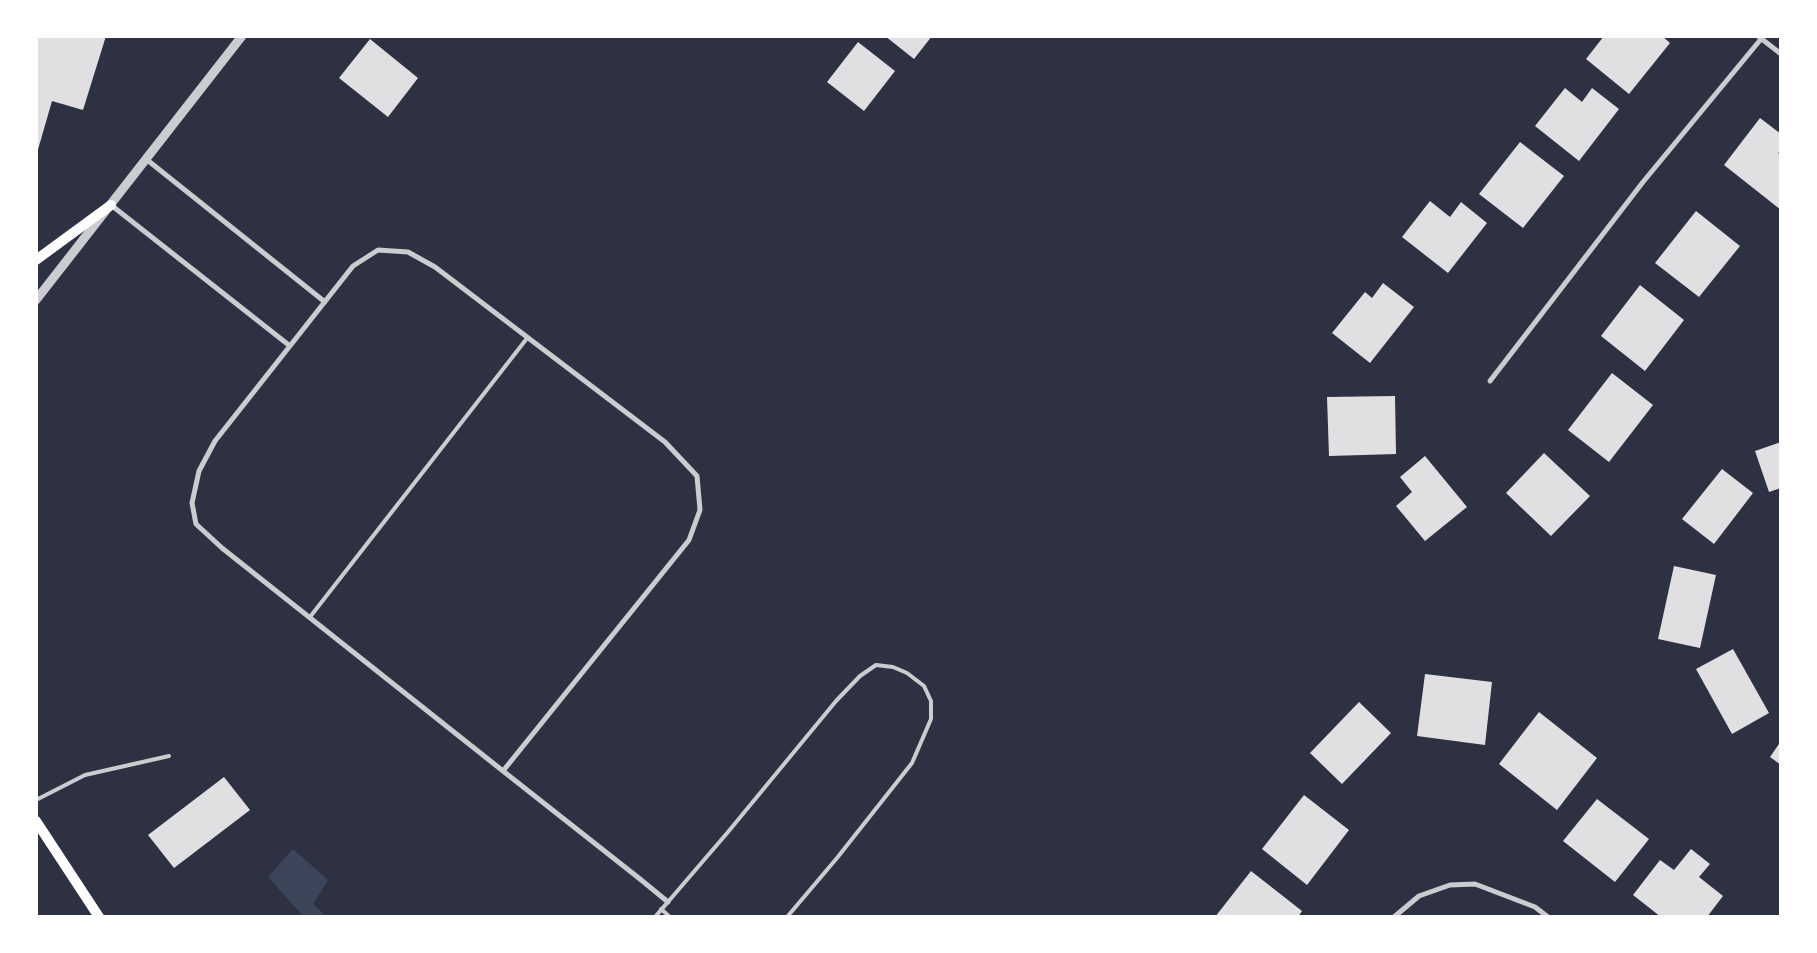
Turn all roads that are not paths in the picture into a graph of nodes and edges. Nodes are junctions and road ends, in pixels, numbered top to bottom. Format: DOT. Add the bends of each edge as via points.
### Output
graph roads {
  1 [pos="242,36"];
  2 [pos="1760,37"];
  3 [pos="1781,54"];
  4 [pos="146,159"];
  5 [pos="111,205"];
  6 [pos="36,260"];
  7 [pos="36,300"];
  8 [pos="325,302"];
  9 [pos="528,337"];
  10 [pos="290,346"];
  11 [pos="1490,382"];
  12 [pos="310,618"];
  13 [pos="168,756"];
  14 [pos="503,771"];
  15 [pos="36,800"];
  16 [pos="36,821"];
  17 [pos="668,902"];
  18 [pos="661,909"];
  19 [pos="99,917"];
  20 [pos="654,917"];
  21 [pos="670,917"];
  22 [pos="787,917"];
  23 [pos="1394,917"];
  24 [pos="1548,917"];
  1 -- 4 [label="street"];
  2 -- 3 [label="street"];
  2 -- 11 [label="street"];
  4 -- 5 [label="street"];
  4 -- 8 [label="street"];
  5 -- 6 [label="main road"];
  5 -- 7 [label="street"];
  5 -- 10 [label="street"];
  8 -- 9 [label="street" via="353,266 378,250 408,252 436,267"];
  8 -- 10 [label="street"];
  9 -- 12 [label="lane"];
  9 -- 14 [label="street" via="665,442 697,476 700,510 689,540"];
  10 -- 12 [label="street" via="215,441 198,471 192,503 196,524"];
  12 -- 14 [label="street"];
  13 -- 15 [label="lane" via="84,775"];
  14 -- 17 [label="street"];
  16 -- 19 [label="main road"];
  17 -- 18 [label="lane"];
  17 -- 22 [label="lane" via="860,676 876,665 907,673 924,686 931,701 931,718 912,763"];
  18 -- 20 [label="lane"];
  18 -- 21 [label="lane"];
  23 -- 24 [label="street" via="1419,896 1450,885 1474,884 1535,908"];
}
